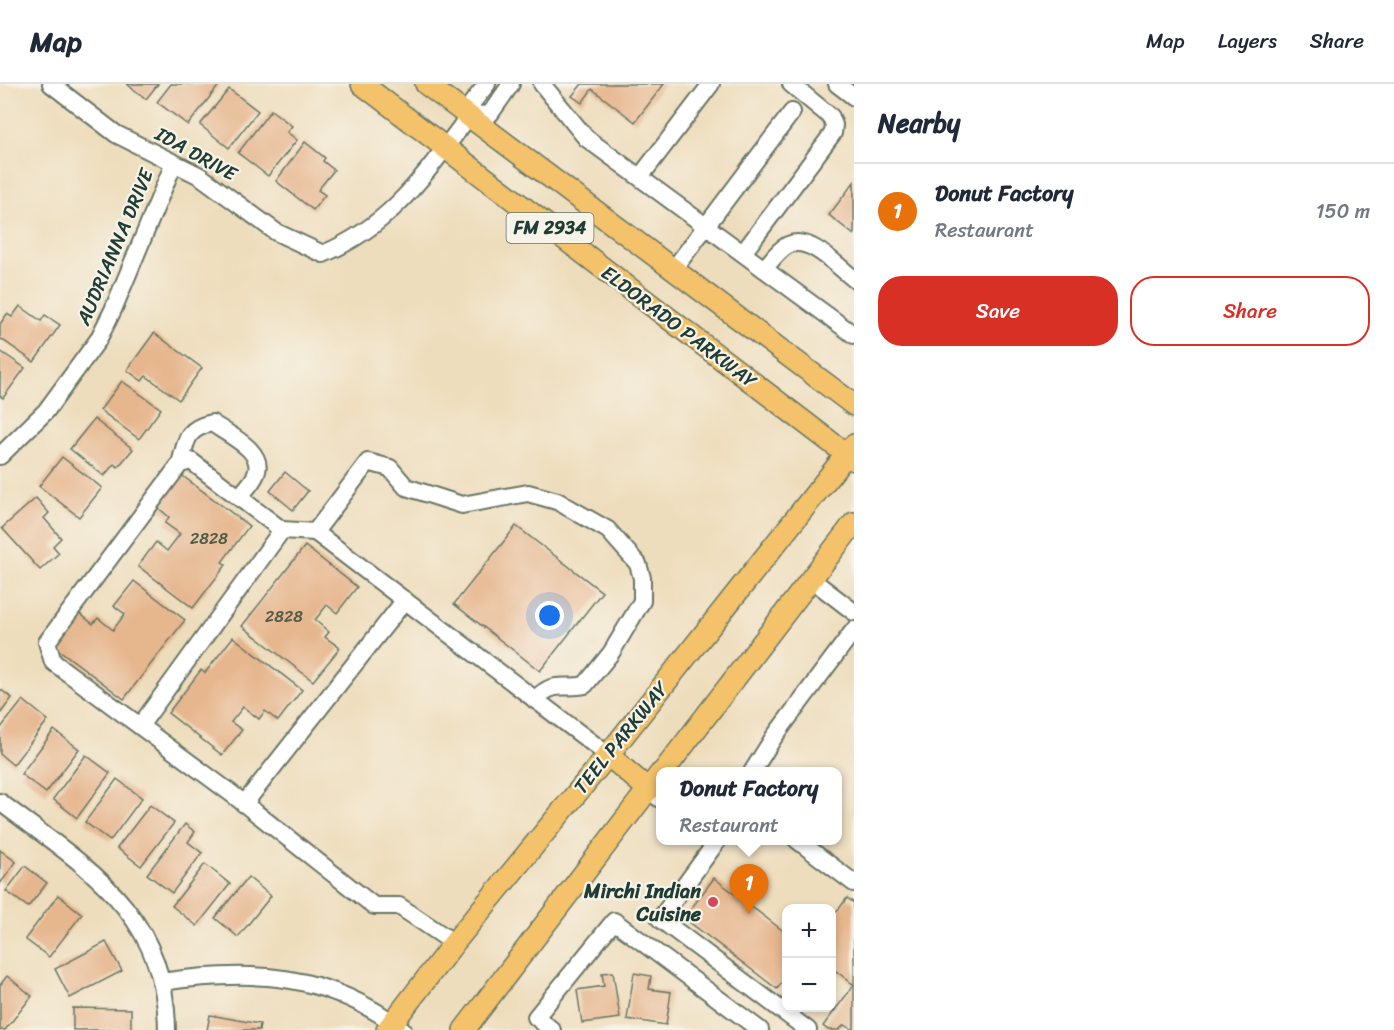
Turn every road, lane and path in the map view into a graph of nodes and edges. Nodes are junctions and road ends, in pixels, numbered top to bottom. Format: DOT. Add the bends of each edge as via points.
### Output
graph roads {
  1 [pos="51,84"];
  2 [pos="362,84"];
  3 [pos="426,84"];
  4 [pos="487,84"];
  5 [pos="511,84"];
  6 [pos="542,84"];
  7 [pos="711,84"];
  8 [pos="791,84"];
  9 [pos="837,84"];
  10 [pos="854,97"];
  11 [pos="792,112"];
  12 [pos="469,116"];
  13 [pos="445,147"];
  14 [pos="174,163"];
  15 [pos="640,177"];
  16 [pos="706,226"];
  17 [pos="743,253"];
  18 [pos="764,269"];
  19 [pos="673,270"];
  20 [pos="854,279"];
  21 [pos="854,335"];
  22 [pos="854,405"];
  23 [pos="851,453"];
  24 [pos="0,456"];
  25 [pos="180,464"];
  26 [pos="239,497"];
  27 [pos="854,523"];
  28 [pos="282,530"];
  29 [pos="315,532"];
  30 [pos="811,579"];
  31 [pos="405,600"];
  32 [pos="854,612"];
  33 [pos="854,630"];
  34 [pos="535,700"];
  35 [pos="140,726"];
  36 [pos="608,755"];
  37 [pos="671,767"];
  38 [pos="755,767"];
  39 [pos="656,783"];
  40 [pos="656,787"];
  41 [pos="0,802"];
  42 [pos="244,804"];
  43 [pos="713,845"];
  44 [pos="803,845"];
  45 [pos="854,884"];
  46 [pos="454,943"];
  47 [pos="161,982"];
  48 [pos="394,1028"];
  49 [pos="166,1030"];
  50 [pos="464,1030"];
  51 [pos="552,1030"];
  52 [pos="760,1030"];
  53 [pos="808,1030"];
  1 -- 14 [label="street, IDA DRIVE" via="116,134"];
  2 -- 13 [label="main road, ELDORADO PARKWAY / FM 2934"];
  3 -- 12 [label="main road, FM 2934"];
  4 -- 12 [label="street" via="471,103"];
  5 -- 12 [label="street" via="490,114"];
  6 -- 15 [label="street" via="586,138"];
  7 -- 15 [label="street"];
  8 -- 17 [label="street" via="831,117 832,133"];
  9 -- 10 [label="street"];
  11 -- 16 [label="street"];
  12 -- 13 [label="street"];
  12 -- 19 [label="main road, FM 2934"];
  13 -- 14 [label="street, IDA DRIVE" via="387,216 357,238 323,255 276,232 213,184"];
  13 -- 23 [label="main road, ELDORADO PARKWAY / FM 2934"];
  14 -- 24 [label="street, AUDRIANNA DRIVE" via="98,340 46,411"];
  15 -- 16 [label="street"];
  16 -- 17 [label="street"];
  16 -- 19 [label="street"];
  17 -- 18 [label="street"];
  18 -- 20 [label="street" via="788,245 799,242 809,245"];
  18 -- 21 [label="street"];
  19 -- 22 [label="main road, FM 2934"];
  23 -- 36 [label="main road, TEEL PARKWAY"];
  25 -- 26 [label="street" via="191,461"];
  25 -- 26 [label="street" via="189,433 212,423 254,452 256,475"];
  25 -- 35 [label="street" via="47,642 53,662"];
  26 -- 28 [label="street"];
  27 -- 30 [label="main road"];
  28 -- 29 [label="street"];
  28 -- 35 [label="street"];
  29 -- 31 [label="street"];
  29 -- 34 [label="street" via="368,462 390,468 406,487 462,506 528,493 557,501 608,530 638,564 642,601 585,686 555,686 544,690"];
  30 -- 32 [label="street"];
  30 -- 37 [label="main road"];
  31 -- 34 [label="street"];
  31 -- 42 [label="street"];
  33 -- 38 [label="street"];
  34 -- 36 [label="street"];
  35 -- 42 [label="street"];
  36 -- 39 [label="main road"];
  36 -- 46 [label="main road, TEEL PARKWAY"];
  40 -- 50 [label="main road"];
  41 -- 47 [label="street" via="114,892 140,925"];
  42 -- 46 [label="street" via="374,906 399,906"];
  43 -- 53 [label="street" via="660,919"];
  44 -- 45 [label="street"];
  46 -- 48 [label="main road, TEEL PARKWAY"];
  47 -- 48 [label="street" via="209,975 291,978 346,996"];
  47 -- 49 [label="street"];
  51 -- 52 [label="street" via="536,1017 614,921"];
}
